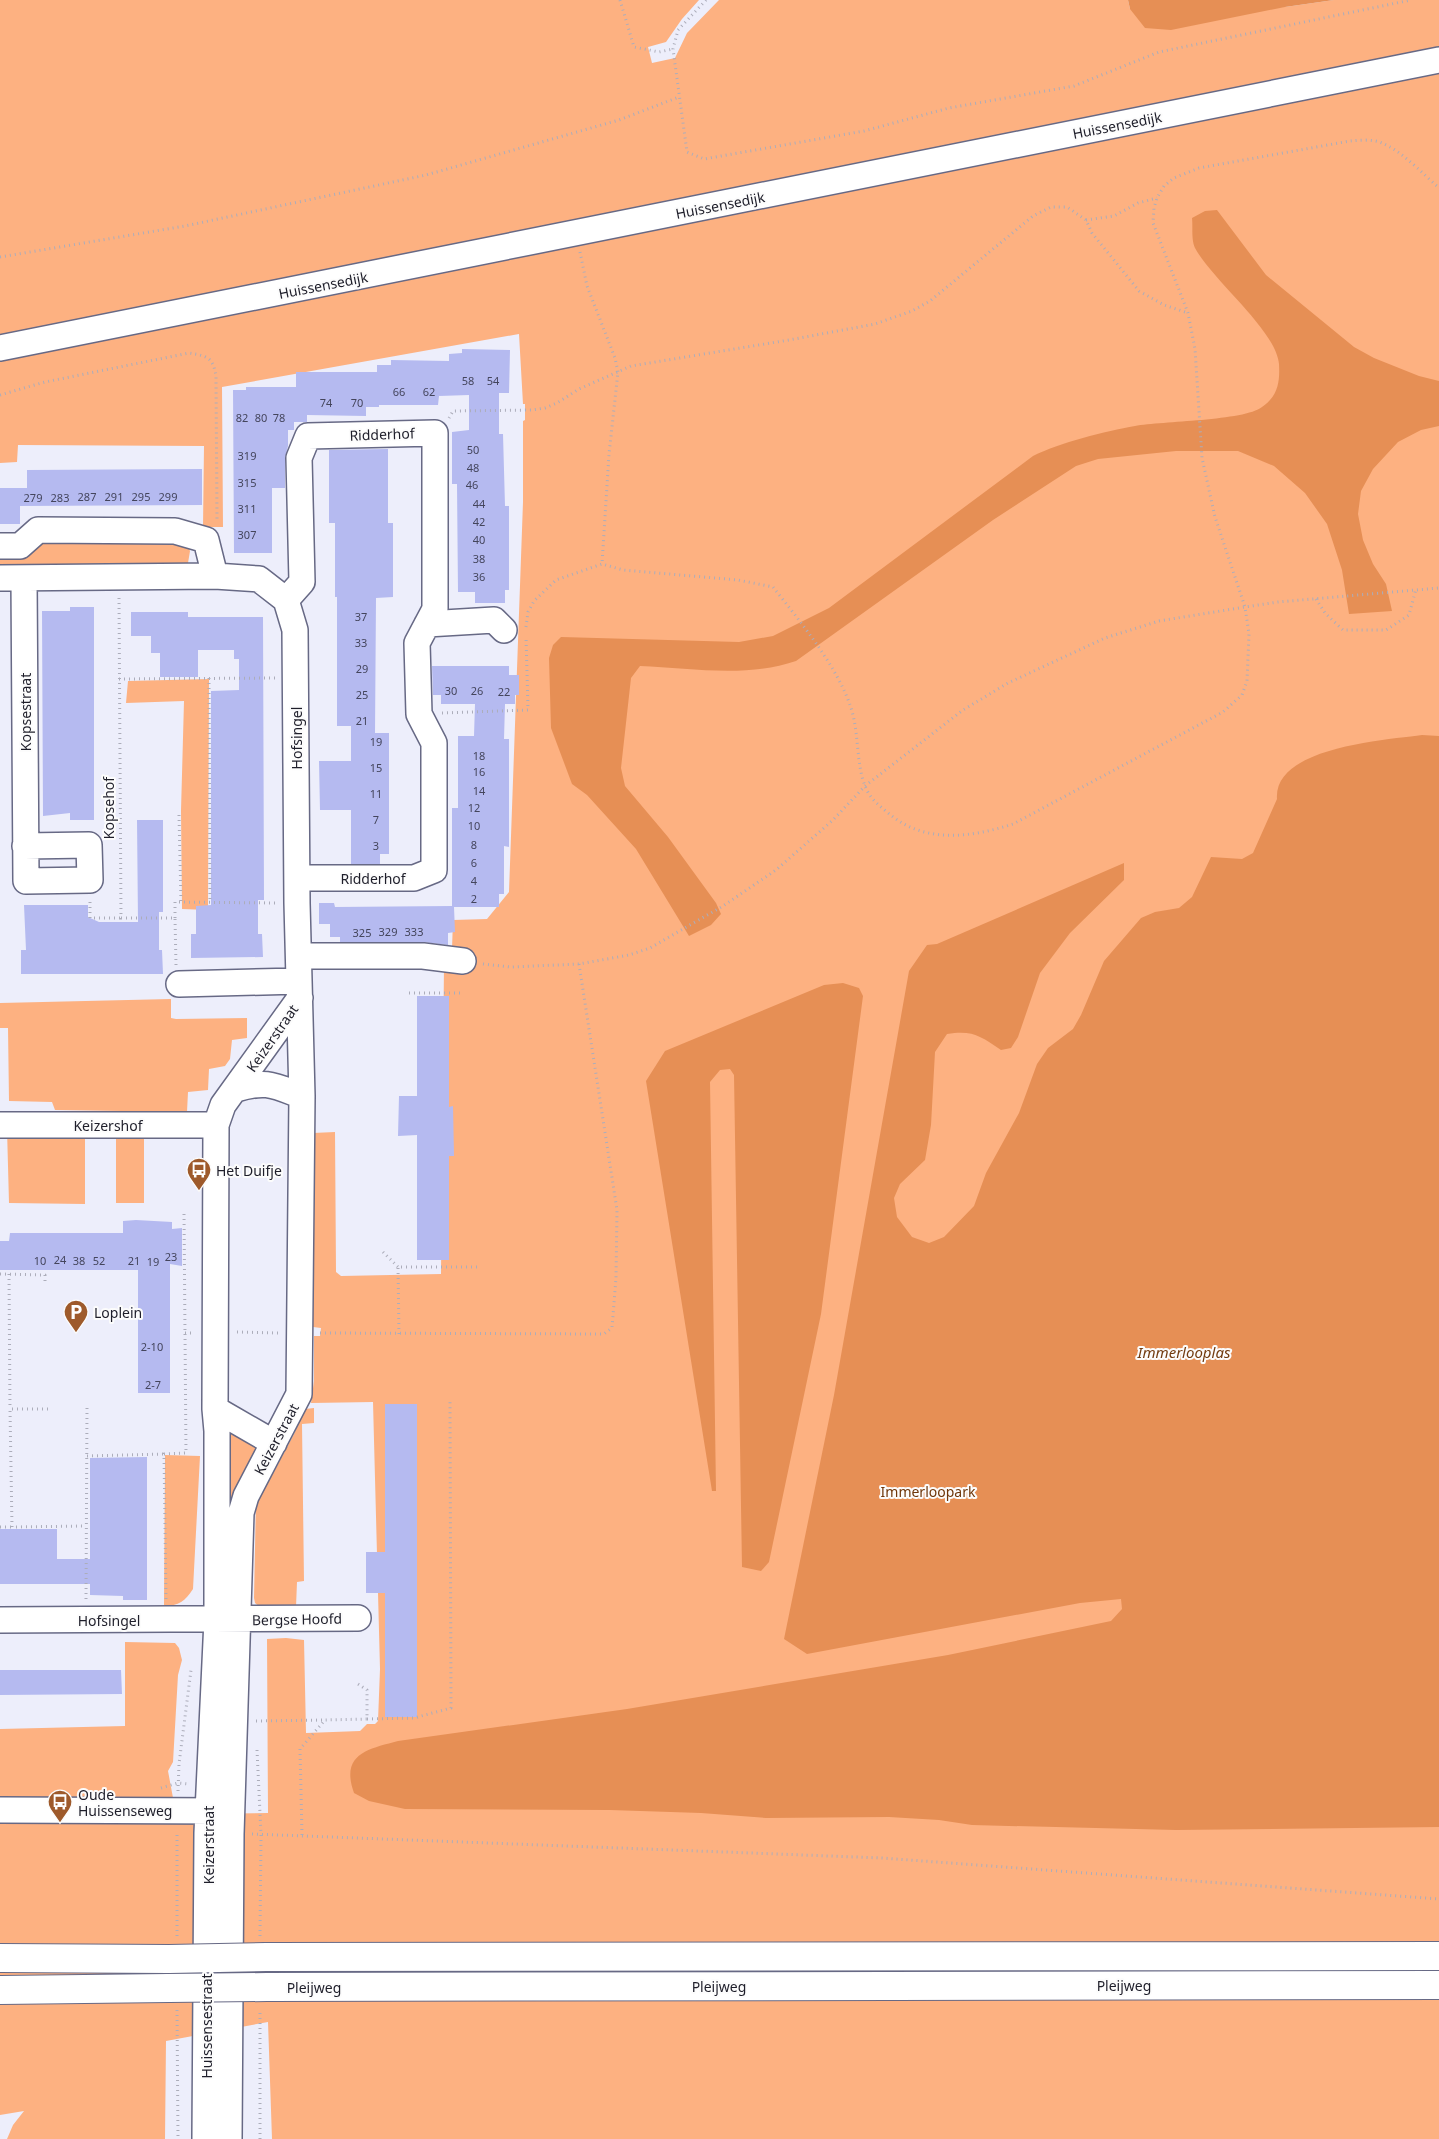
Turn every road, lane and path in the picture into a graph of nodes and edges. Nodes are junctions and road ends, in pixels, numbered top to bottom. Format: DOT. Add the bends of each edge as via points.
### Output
graph roads {
  1 [pos="620,0"];
  2 [pos="706,0"];
  3 [pos="1411,0"];
  4 [pos="673,49"];
  5 [pos="1439,60"];
  6 [pos="679,97"];
  7 [pos="1439,188"];
  8 [pos="1157,198"];
  9 [pos="1086,220"];
  10 [pos="579,247"];
  11 [pos="0,257"];
  12 [pos="1188,312"];
  13 [pos="0,348"];
  14 [pos="618,372"];
  15 [pos="0,395"];
  16 [pos="434,433"];
  17 [pos="206,540"];
  18 [pos="0,546"];
  19 [pos="602,564"];
  20 [pos="215,576"];
  21 [pos="119,577"];
  22 [pos="12,578"];
  23 [pos="1439,588"];
  24 [pos="1416,589"];
  25 [pos="1316,599"];
  26 [pos="286,600"];
  27 [pos="1245,607"];
  28 [pos="427,624"];
  29 [pos="504,630"];
  30 [pos="209,678"];
  31 [pos="296,678"];
  32 [pos="119,679"];
  33 [pos="419,714"];
  34 [pos="865,786"];
  35 [pos="179,815"];
  36 [pos="26,846"];
  37 [pos="297,878"];
  38 [pos="90,880"];
  39 [pos="181,902"];
  40 [pos="210,902"];
  41 [pos="297,903"];
  42 [pos="121,918"];
  43 [pos="175,918"];
  44 [pos="299,956"];
  45 [pos="463,961"];
  46 [pos="580,964"];
  47 [pos="178,979"];
  48 [pos="300,989"];
  49 [pos="410,993"];
  50 [pos="463,993"];
  51 [pos="236,1089"];
  52 [pos="302,1096"];
  53 [pos="0,1125"];
  54 [pos="216,1125"];
  55 [pos="184,1213"];
  56 [pos="383,1252"];
  57 [pos="398,1267"];
  58 [pos="480,1267"];
  59 [pos="0,1274"];
  60 [pos="9,1274"];
  61 [pos="45,1284"];
  62 [pos="185,1333"];
  63 [pos="215,1333"];
  64 [pos="299,1333"];
  65 [pos="400,1334"];
  66 [pos="450,1401"];
  67 [pos="87,1408"];
  68 [pos="10,1409"];
  69 [pos="48,1409"];
  70 [pos="215,1409"];
  71 [pos="274,1443"];
  72 [pos="164,1454"];
  73 [pos="87,1456"];
  74 [pos="86,1526"];
  75 [pos="0,1527"];
  76 [pos="12,1527"];
  77 [pos="358,1618"];
  78 [pos="0,1620"];
  79 [pos="86,1620"];
  80 [pos="166,1620"];
  81 [pos="227,1620"];
  82 [pos="191,1669"];
  83 [pos="358,1684"];
  84 [pos="367,1719"];
  85 [pos="325,1720"];
  86 [pos="255,1721"];
  87 [pos="260,1785"];
  88 [pos="0,1810"];
  89 [pos="178,1810"];
  90 [pos="219,1811"];
  91 [pos="302,1835"];
  92 [pos="1439,1899"];
  93 [pos="219,1916"];
  94 [pos="1439,1956"];
  95 [pos="0,1958"];
  96 [pos="1439,1985"];
  97 [pos="0,1990"];
  98 [pos="205,2139"];
  99 [pos="229,2139"];
  1 -- 4 [label="path" via="634,47 659,52"];
  2 -- 4 [label="path" via="678,30"];
  3 -- 6 [label="path" via="1159,52 1074,86 949,108 864,130 704,159 687,152"];
  4 -- 6 [label="path"];
  5 -- 13 [label="street, Huissensedijk"];
  6 -- 11 [label="path" via="619,120 426,175 185,226"];
  7 -- 8 [label="path" via="1382,142 1366,140 1199,168 1174,178"];
  8 -- 9 [label="path" via="1138,203 1114,216"];
  8 -- 12 [label="path" via="1153,223"];
  9 -- 12 [label="path" via="1092,233 1139,291 1164,305"];
  9 -- 14 [label="path" via="1067,207 1051,207 1033,216 930,301 892,319 631,366"];
  10 -- 14 [label="path" via="587,286"];
  12 -- 27 [label="path" via="1195,348 1202,458 1215,517"];
  14 -- 16 [label="path" via="545,408 452,411"];
  14 -- 19 [label="path"];
  15 -- 17 [label="path" via="45,382 189,353 206,356 215,365 216,376 217,522"];
  16 -- 26 [label="street, Ridderhof" via="308,436 299,458 302,582"];
  16 -- 28 [label="street, Ridderhof" via="435,609"];
  17 -- 18 [label="street" via="175,531 38,530 20,546"];
  17 -- 20 [label="street"];
  19 -- 33 [label="path" via="556,580 534,600 528,612 526,629 528,710"];
  19 -- 34 [label="path" via="623,570 738,580 773,587 825,659 851,708"];
  20 -- 21 [label="street"];
  20 -- 26 [label="street" via="259,579"];
  21 -- 22 [label="street"];
  21 -- 32 [label="path, Kopsehof"];
  22 -- 36 [label="street, Kopsestraat"];
  23 -- 24 [label="path"];
  24 -- 25 [label="path"];
  24 -- 25 [label="path" via="1409,615 1386,630 1343,630"];
  25 -- 27 [label="path"];
  26 -- 31 [label="street, Hofsingel" via="295,630"];
  27 -- 34 [label="path" via="1160,621 1105,638 1055,660 963,710"];
  27 -- 34 [label="path" via="1248,681 1242,694 1223,712 1013,824 967,835 920,832 900,824 874,801"];
  28 -- 29 [label="street" via="494,620"];
  28 -- 33 [label="street, Ridderhof" via="417,643"];
  30 -- 31 [label="path"];
  30 -- 32 [label="path"];
  30 -- 40 [label="path"];
  31 -- 37 [label="street, Hofsingel"];
  32 -- 42 [label="path, Kopsehof"];
  33 -- 37 [label="street, Ridderhof" via="434,742 434,870 414,878"];
  34 -- 46 [label="path" via="800,851 723,906 650,948"];
  35 -- 39 [label="path"];
  36 -- 38 [label="street, Kopsestraat" via="26,881"];
  36 -- 38 [label="street" via="90,845"];
  37 -- 41 [label="street, Hofsingel"];
  38 -- 42 [label="path" via="90,918"];
  39 -- 40 [label="path"];
  39 -- 43 [label="path" via="175,902"];
  40 -- 41 [label="path"];
  41 -- 44 [label="street, Hofsingel"];
  42 -- 43 [label="path"];
  43 -- 47 [label="path"];
  44 -- 45 [label="street" via="423,956"];
  44 -- 48 [label="street, Hofsingel"];
  45 -- 46 [label="path" via="511,967"];
  46 -- 65 [label="path" via="617,1210 612,1328 604,1334"];
  47 -- 48 [label="street"];
  48 -- 51 [label="street, Keizerstraat"];
  48 -- 52 [label="street, Keizerstraat"];
  49 -- 50 [label="path"];
  51 -- 52 [label="street" via="271,1084"];
  51 -- 54 [label="street, Keizerstraat" via="223,1105"];
  52 -- 64 [label="street, Keizerstraat"];
  53 -- 54 [label="street, Keizershof"];
  54 -- 63 [label="street, Keizerstraat"];
  55 -- 62 [label="path"];
  56 -- 57 [label="path"];
  57 -- 58 [label="path"];
  57 -- 65 [label="path"];
  59 -- 60 [label="path"];
  60 -- 61 [label="path" via="44,1275"];
  60 -- 68 [label="path"];
  62 -- 63 [label="path"];
  62 -- 72 [label="path" via="186,1453"];
  63 -- 64 [label="path"];
  63 -- 70 [label="street, Keizerstraat"];
  64 -- 65 [label="path"];
  64 -- 71 [label="street, Keizerstraat" via="299,1394"];
  66 -- 84 [label="path" via="451,1708 414,1718"];
  67 -- 73 [label="path"];
  68 -- 69 [label="path"];
  68 -- 76 [label="path"];
  70 -- 71 [label="street"];
  70 -- 81 [label="street, Keizerstraat"];
  71 -- 81 [label="street, Keizerstraat" via="246,1496 241,1513"];
  72 -- 73 [label="path"];
  72 -- 80 [label="path"];
  73 -- 74 [label="path"];
  74 -- 76 [label="path"];
  74 -- 79 [label="path"];
  75 -- 76 [label="path"];
  77 -- 81 [label="street, Bergse Hoofd"];
  78 -- 79 [label="street, Hofsingel"];
  79 -- 80 [label="street, Hofsingel"];
  80 -- 81 [label="street, Hofsingel"];
  81 -- 90 [label="street, Keizerstraat"];
  82 -- 89 [label="path" via="179,1764"];
  83 -- 84 [label="path" via="368,1690"];
  84 -- 85 [label="path"];
  85 -- 86 [label="path"];
  85 -- 91 [label="path" via="300,1749"];
  87 -- 91 [label="path" via="262,1834"];
  88 -- 89 [label="street"];
  89 -- 90 [label="street"];
  90 -- 93 [label="street, Keizerstraat"];
  91 -- 92 [label="path" via="882,1858"];
  93 -- 98 [label="street, Huissensestraat" via="205,2012"];
  93 -- 99 [label="street, Huissensestraat"];
  94 -- 95 [label="highway, Pleijweg, bridge"];
  96 -- 97 [label="highway, Pleijweg, bridge"];
}
